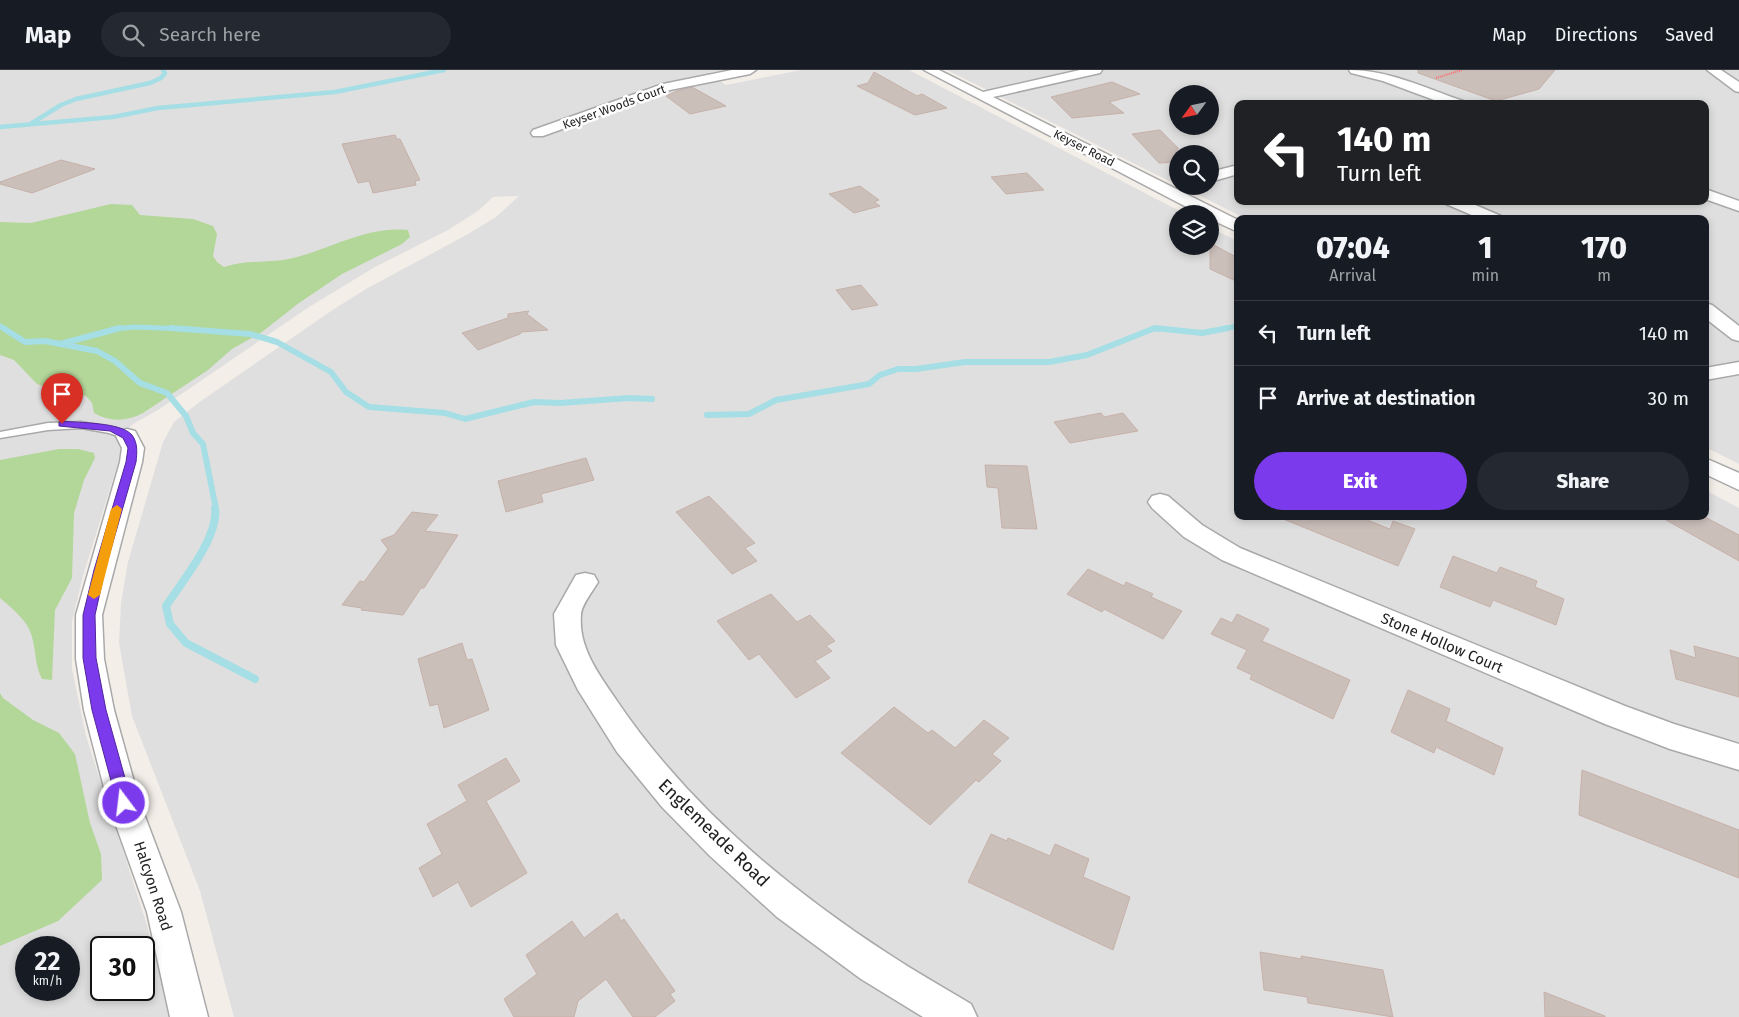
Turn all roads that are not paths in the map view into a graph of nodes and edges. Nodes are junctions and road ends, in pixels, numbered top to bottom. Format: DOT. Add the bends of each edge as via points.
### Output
graph roads {
  1 [pos="750,70"];
  2 [pos="930,70"];
  3 [pos="1096,70"];
  4 [pos="1355,70"];
  5 [pos="1713,70"];
  6 [pos="1739,88"];
  7 [pos="982,96"];
  8 [pos="1447,100"];
  9 [pos="538,133"];
  10 [pos="1234,170"];
  11 [pos="1219,174"];
  12 [pos="1169,187"];
  13 [pos="1184,195"];
  14 [pos="1709,195"];
  15 [pos="1461,205"];
  16 [pos="1739,206"];
  17 [pos="1485,215"];
  18 [pos="1234,224"];
  19 [pos="1709,312"];
  20 [pos="1739,335"];
  21 [pos="1739,368"];
  22 [pos="1709,373"];
  23 [pos="0,435"];
  24 [pos="127,436"];
  25 [pos="1709,466"];
  26 [pos="1739,482"];
  27 [pos="1160,502"];
  28 [pos="585,582"];
  29 [pos="1739,757"];
  30 [pos="189,1017"];
  31 [pos="958,1017"];
  1 -- 9 [label="street, Keyser Woods Court" via="660,89"];
  2 -- 7 [label="street, Keyser Road"];
  3 -- 7 [label="street"];
  4 -- 8 [label="street"];
  5 -- 6 [label="street"];
  7 -- 12 [label="street, Keyser Road"];
  10 -- 11 [label="street"];
  13 -- 18 [label="street, Keyser Road"];
  14 -- 16 [label="street"];
  15 -- 17 [label="street"];
  19 -- 20 [label="street"];
  21 -- 22 [label="street"];
  23 -- 24 [label="lane" via="62,424 112,429"];
  24 -- 30 [label="street, Halcyon Road" via="133,448 131,462 89,615 90,658 99,710 122,794 164,912"];
  25 -- 26 [label="street"];
  27 -- 29 [label="street, Stone Hollow Court" via="1178,522 1231,554 1615,715"];
  28 -- 31 [label="street, Englemeade Road" via="567,614 570,645 588,682 628,743 673,797 789,904 874,966"];
}
